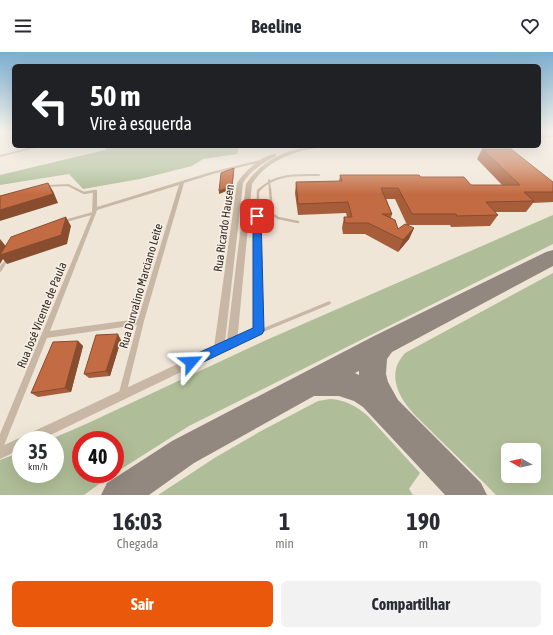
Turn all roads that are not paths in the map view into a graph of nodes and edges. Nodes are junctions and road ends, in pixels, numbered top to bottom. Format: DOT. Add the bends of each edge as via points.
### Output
graph roads {
  1 [pos="0,153"];
  2 [pos="13,153"];
  3 [pos="280,153"];
  4 [pos="291,153"];
  5 [pos="7,154"];
  6 [pos="0,156"];
  7 [pos="264,160"];
  8 [pos="231,169"];
  9 [pos="246,173"];
  10 [pos="319,175"];
  11 [pos="269,180"];
  12 [pos="182,182"];
  13 [pos="42,186"];
  14 [pos="95,190"];
  15 [pos="95,211"];
  16 [pos="298,222"];
  17 [pos="59,223"];
  18 [pos="8,256"];
  19 [pos="0,270"];
  20 [pos="329,303"];
  21 [pos="141,321"];
  22 [pos="258,331"];
  23 [pos="45,335"];
  24 [pos="232,342"];
  25 [pos="219,349"];
  26 [pos="122,396"];
  27 [pos="46,431"];
  28 [pos="0,445"];
  29 [pos="12,447"];
  30 [pos="0,453"];
  1 -- 5 [label="street"];
  2 -- 5 [label="street"];
  3 -- 7 [label="street, Rua Ricardo Hausen"];
  4 -- 24 [label="street, Rua Ricardo Hausen" via="270,162 254,174 248,184"];
  5 -- 6 [label="street"];
  7 -- 8 [label="street"];
  7 -- 9 [label="street, Rua Ricardo Hausen"];
  8 -- 9 [label="street" via="239,168"];
  8 -- 12 [label="street"];
  9 -- 25 [label="street, Rua Ricardo Hausen" via="240,183"];
  10 -- 11 [label="lane" via="290,175"];
  11 -- 16 [label="lane" via="272,214 278,218"];
  11 -- 22 [label="lane" via="258,190 257,195"];
  12 -- 15 [label="street"];
  12 -- 21 [label="street, Rua Durvalino Marciano Leite"];
  13 -- 14 [label="lane" via="68,184 84,193"];
  14 -- 15 [label="street, Rua José Vicente de Paula"];
  15 -- 17 [label="lane"];
  15 -- 23 [label="street, Rua José Vicente de Paula"];
  18 -- 19 [label="lane"];
  20 -- 22 [label="lane"];
  21 -- 23 [label="street"];
  21 -- 26 [label="street, Rua Durvalino Marciano Leite"];
  22 -- 24 [label="lane"];
  23 -- 28 [label="street, Rua José Vicente de Paula"];
  24 -- 25 [label="street"];
  25 -- 26 [label="street"];
  26 -- 27 [label="street"];
  29 -- 30 [label="street"];
}
